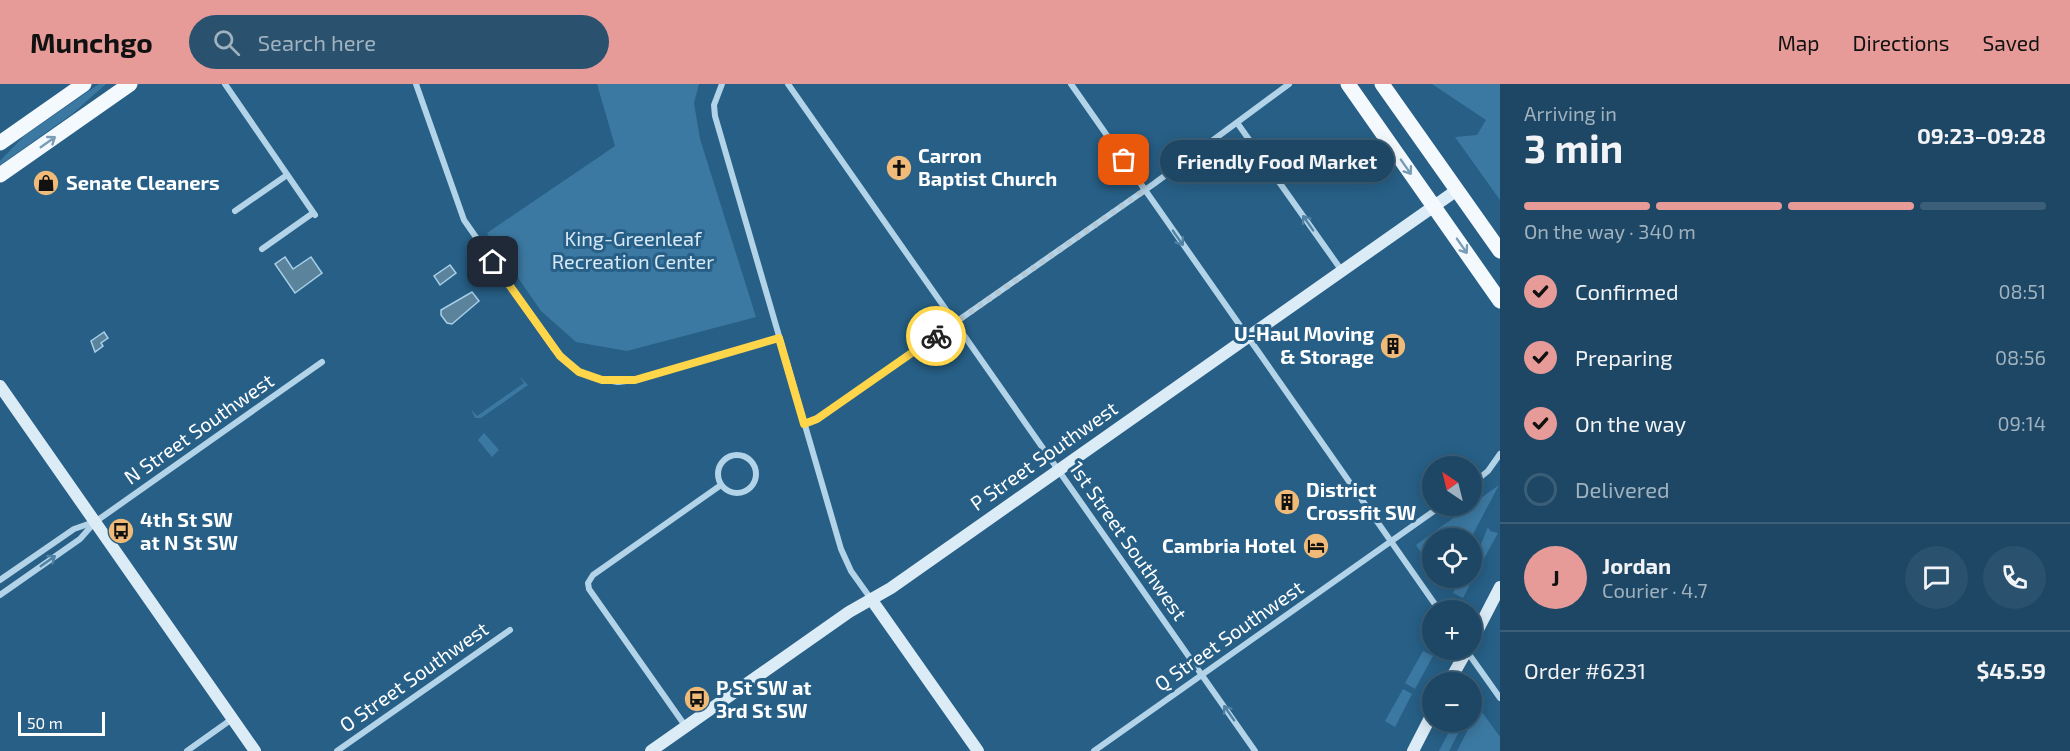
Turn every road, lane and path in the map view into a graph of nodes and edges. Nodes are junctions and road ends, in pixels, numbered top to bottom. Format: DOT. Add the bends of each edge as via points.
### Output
graph roads {
  1 [pos="84,84"];
  2 [pos="130,84"];
  3 [pos="225,84"];
  4 [pos="416,84"];
  5 [pos="722,84"];
  6 [pos="788,84"];
  7 [pos="1071,84"];
  8 [pos="1289,84"];
  9 [pos="1348,84"];
  10 [pos="1382,84"];
  11 [pos="1238,123"];
  12 [pos="0,143"];
  13 [pos="0,175"];
  14 [pos="287,175"];
  15 [pos="1145,190"];
  16 [pos="1457,190"];
  17 [pos="1434,206"];
  18 [pos="235,211"];
  19 [pos="262,249"];
  20 [pos="1500,251"];
  21 [pos="1342,270"];
  22 [pos="1500,301"];
  23 [pos="955,322"];
  24 [pos="1247,336"];
  25 [pos="779,338"];
  26 [pos="322,362"];
  27 [pos="0,386"];
  28 [pos="804,424"];
  29 [pos="1500,454"];
  30 [pos="1058,470"];
  31 [pos="1482,476"];
  32 [pos="721,485"];
  33 [pos="1427,516"];
  34 [pos="95,522"];
  35 [pos="1390,542"];
  36 [pos="0,580"];
  37 [pos="1500,587"];
  38 [pos="0,595"];
  39 [pos="871,599"];
  40 [pos="1432,600"];
  41 [pos="1482,621"];
  42 [pos="510,630"];
  43 [pos="1476,660"];
  44 [pos="1202,675"];
  45 [pos="1500,698"];
  46 [pos="232,719"];
  47 [pos="686,727"];
  48 [pos="1423,732"];
  49 [pos="187,751"];
  50 [pos="255,751"];
  51 [pos="338,751"];
  52 [pos="651,751"];
  53 [pos="978,751"];
  54 [pos="1094,751"];
  55 [pos="1255,751"];
  56 [pos="1413,751"];
  1 -- 12 [label="main road"];
  13 -- 2 [label="main road, one-way"];
  3 -- 14 [label="street"];
  4 -- 25 [label="street" via="464,220 554,349 572,367 602,380 626,381"];
  5 -- 25 [label="street" via="714,112"];
  6 -- 23 [label="street, 1st Street Southwest"];
  7 -- 15 [label="street"];
  8 -- 11 [label="street"];
  9 -- 17 [label="main road, one-way"];
  10 -- 16 [label="main road"];
  11 -- 15 [label="street"];
  21 -- 11 [label="street, one-way"];
  14 -- 18 [label="street"];
  14 -- 19 [label="street" via="314,214"];
  15 -- 23 [label="street"];
  15 -- 24 [label="street, one-way"];
  16 -- 17 [label="street, P Street Southwest"];
  16 -- 20 [label="main road"];
  17 -- 21 [label="street, P Street Southwest"];
  17 -- 22 [label="main road, one-way"];
  21 -- 24 [label="street, P Street Southwest"];
  23 -- 28 [label="street" via="817,419"];
  23 -- 30 [label="street, 1st Street Southwest"];
  24 -- 30 [label="street, P Street Southwest"];
  24 -- 35 [label="street"];
  25 -- 28 [label="street"];
  26 -- 34 [label="street, N Street Southwest"];
  27 -- 34 [label="street"];
  28 -- 39 [label="street" via="843,553"];
  29 -- 31 [label="street"];
  30 -- 39 [label="street, P Street Southwest"];
  30 -- 44 [label="street, 1st Street Southwest"];
  32 -- 32 [label="street" via="738,494 750,489 756,478 754,465 739,456 727,458 720,467"];
  32 -- 47 [label="street" via="593,575 588,583"];
  33 -- 35 [label="street, Q Street Southwest"];
  34 -- 36 [label="street, N Street Southwest" via="74,529"];
  38 -- 34 [label="street, N Street Southwest, one-way" via="80,538"];
  34 -- 46 [label="street"];
  35 -- 40 [label="street"];
  35 -- 44 [label="street, Q Street Southwest"];
  37 -- 41 [label="street"];
  39 -- 47 [label="street, P Street Southwest"];
  39 -- 53 [label="street"];
  42 -- 51 [label="street, O Street Southwest"];
  43 -- 45 [label="street"];
  44 -- 54 [label="street, Q Street Southwest"];
  55 -- 44 [label="street, 1st Street Southwest, one-way"];
  46 -- 49 [label="street"];
  46 -- 50 [label="street"];
  47 -- 52 [label="street, P Street Southwest"];
  48 -- 56 [label="street"];
}
